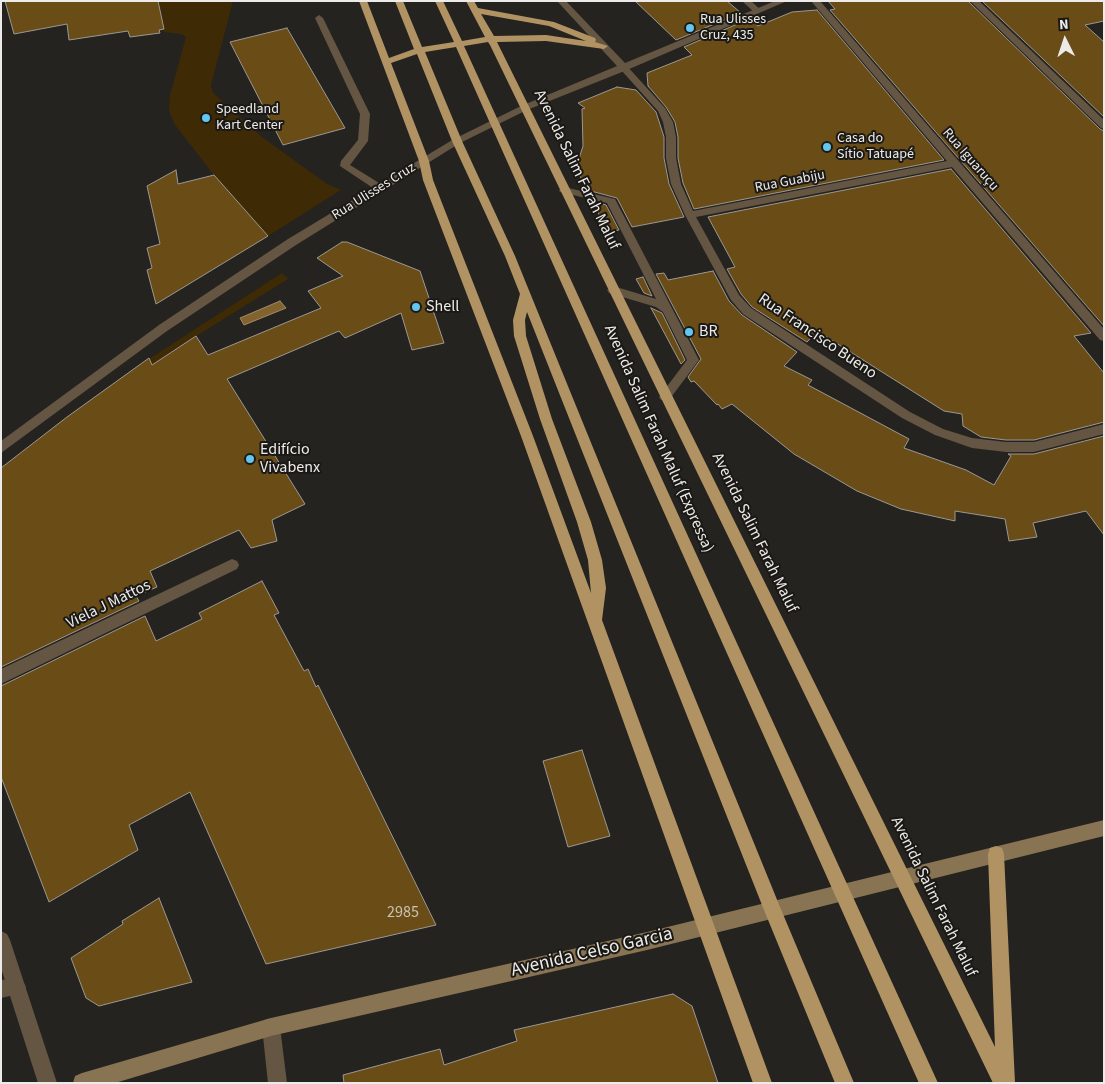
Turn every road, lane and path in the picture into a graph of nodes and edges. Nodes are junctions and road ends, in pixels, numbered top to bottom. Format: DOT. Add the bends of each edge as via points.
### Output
graph roads {
  1 [pos="363,1"];
  2 [pos="399,1"];
  3 [pos="438,1"];
  4 [pos="560,1"];
  5 [pos="746,1"];
  6 [pos="783,1"];
  7 [pos="815,1"];
  8 [pos="974,1"];
  9 [pos="471,5"];
  10 [pos="758,11"];
  11 [pos="319,18"];
  12 [pos="490,39"];
  13 [pos="457,43"];
  14 [pos="604,46"];
  15 [pos="420,50"];
  16 [pos="612,54"];
  17 [pos="646,59"];
  18 [pos="387,62"];
  19 [pos="624,68"];
  20 [pos="594,80"];
  21 [pos="524,108"];
  22 [pos="495,121"];
  23 [pos="1104,126"];
  24 [pos="457,141"];
  25 [pos="424,161"];
  26 [pos="954,163"];
  27 [pos="380,188"];
  28 [pos="564,190"];
  29 [pos="690,215"];
  30 [pos="613,290"];
  31 [pos="525,294"];
  32 [pos="667,309"];
  33 [pos="1104,337"];
  34 [pos="665,397"];
  35 [pos="1104,428"];
  36 [pos="1,448"];
  37 [pos="232,565"];
  38 [pos="595,622"];
  39 [pos="1,677"];
  40 [pos="1104,828"];
  41 [pos="996,854"];
  42 [pos="901,878"];
  43 [pos="842,893"];
  44 [pos="773,910"];
  45 [pos="705,927"];
  46 [pos="1,940"];
  47 [pos="9,988"];
  48 [pos="271,1027"];
  49 [pos="48,1083"];
  50 [pos="82,1083"];
  51 [pos="278,1083"];
  52 [pos="763,1083"];
  53 [pos="845,1083"];
  54 [pos="929,1083"];
  55 [pos="1004,1083"];
  1 -- 18 [label="highway"];
  2 -- 15 [label="highway"];
  3 -- 13 [label="highway, Avenida Salim Farah Maluf (Expressa)"];
  4 -- 14 [label="street, Rua Francisco Bueno"];
  5 -- 10 [label="street"];
  6 -- 10 [label="street, Rua Ulisses Cruz"];
  7 -- 26 [label="street, Rua Iguaruçu"];
  8 -- 23 [label="street"];
  9 -- 12 [label="highway, Avenida Salim Farah Maluf"];
  9 -- 14 [label="highway" via="551,24"];
  10 -- 17 [label="street, Rua Ulisses Cruz"];
  11 -- 27 [label="street" via="364,114 363,141 345,166"];
  12 -- 13 [label="highway"];
  12 -- 14 [label="highway" via="546,38"];
  12 -- 21 [label="highway, Avenida Salim Farah Maluf"];
  13 -- 15 [label="highway"];
  13 -- 22 [label="highway, Avenida Salim Farah Maluf (Expressa)"];
  14 -- 16 [label="street, Rua Francisco Bueno"];
  15 -- 18 [label="highway"];
  15 -- 24 [label="highway"];
  16 -- 17 [label="street"];
  16 -- 19 [label="street, Rua Francisco Bueno"];
  16 -- 20 [label="street" via="610,64"];
  17 -- 19 [label="street, Rua Ulisses Cruz"];
  18 -- 25 [label="highway"];
  19 -- 20 [label="street, Rua Ulisses Cruz"];
  19 -- 29 [label="street, Rua Francisco Bueno" via="662,110 668,122 676,184"];
  20 -- 21 [label="street, Rua Ulisses Cruz"];
  21 -- 22 [label="street, Rua Ulisses Cruz"];
  21 -- 28 [label="highway, Avenida Salim Farah Maluf"];
  22 -- 24 [label="street, Rua Ulisses Cruz"];
  22 -- 43 [label="highway, Avenida Salim Farah Maluf (Expressa)"];
  24 -- 25 [label="street, Rua Ulisses Cruz"];
  24 -- 31 [label="highway"];
  25 -- 27 [label="street, Rua Ulisses Cruz"];
  25 -- 38 [label="highway" via="428,180"];
  26 -- 29 [label="street, Rua Guabiju"];
  26 -- 33 [label="street, Rua Iguaruçu"];
  27 -- 36 [label="street, Rua Ulisses Cruz" via="163,328"];
  28 -- 30 [label="highway, Avenida Salim Farah Maluf"];
  28 -- 32 [label="street" via="611,201"];
  29 -- 35 [label="street, Rua Francisco Bueno" via="734,297 747,311 906,415 939,432 972,443 1034,447"];
  30 -- 32 [label="street"];
  30 -- 34 [label="highway, Avenida Salim Farah Maluf"];
  31 -- 38 [label="highway" via="518,320 520,336 595,560 599,588"];
  31 -- 44 [label="highway"];
  32 -- 34 [label="street" via="693,360"];
  34 -- 42 [label="highway, Avenida Salim Farah Maluf"];
  37 -- 39 [label="street, Viela J Mattos"];
  38 -- 45 [label="highway"];
  40 -- 41 [label="main road, Avenida Celso Garcia"];
  41 -- 42 [label="main road, Avenida Celso Garcia"];
  41 -- 55 [label="highway"];
  42 -- 43 [label="main road, Avenida Celso Garcia"];
  42 -- 55 [label="highway, Avenida Salim Farah Maluf"];
  43 -- 44 [label="main road, Avenida Celso Garcia"];
  43 -- 54 [label="highway"];
  44 -- 45 [label="main road, Avenida Celso Garcia"];
  44 -- 53 [label="highway"];
  45 -- 48 [label="main road, Avenida Celso Garcia"];
  45 -- 52 [label="highway"];
  46 -- 47 [label="street"];
  47 -- 49 [label="street"];
  48 -- 50 [label="main road, Avenida Celso Garcia"];
  48 -- 51 [label="street"];
}
